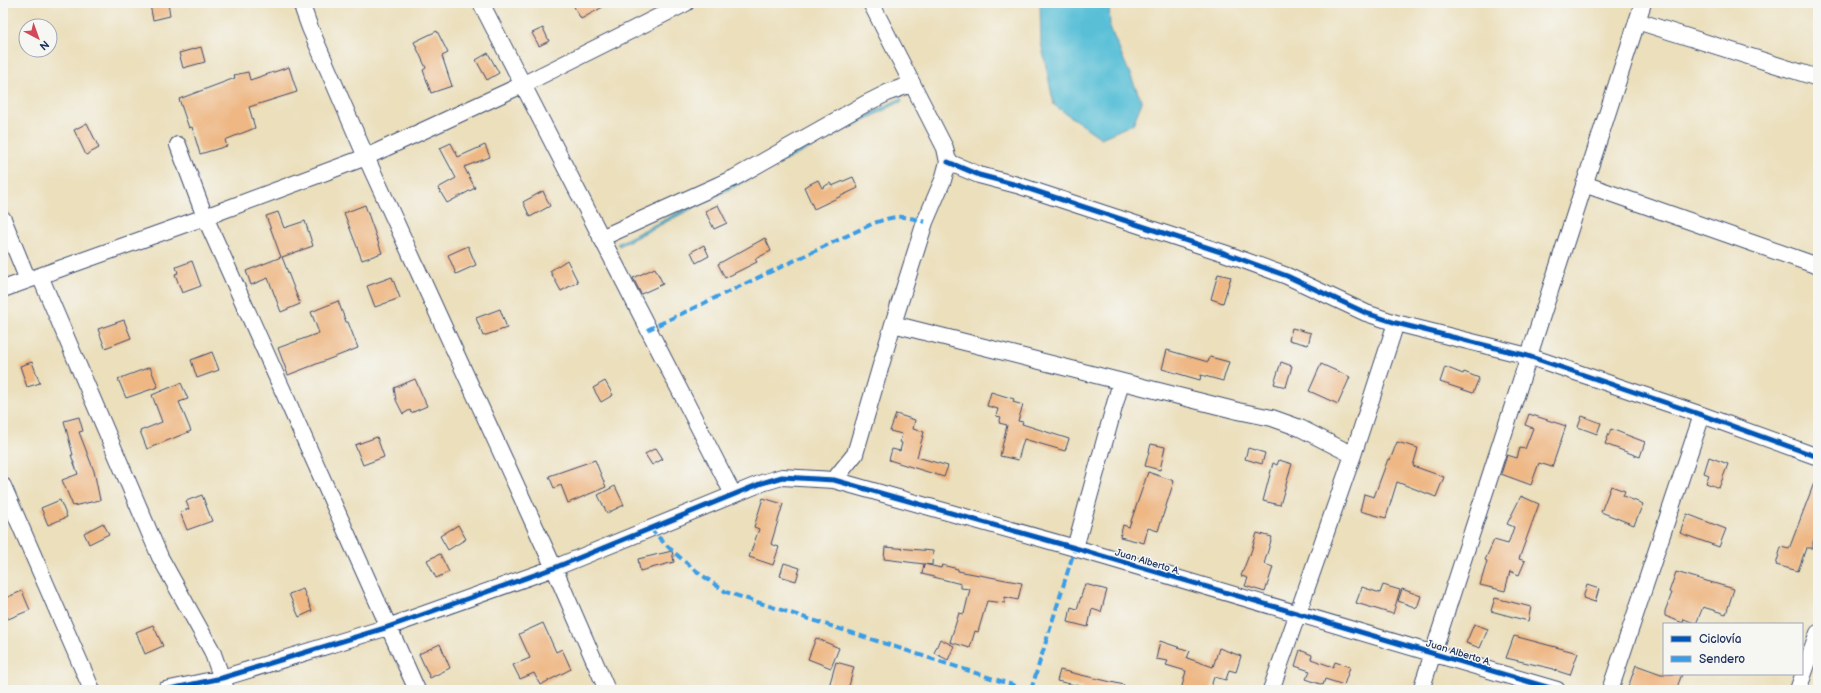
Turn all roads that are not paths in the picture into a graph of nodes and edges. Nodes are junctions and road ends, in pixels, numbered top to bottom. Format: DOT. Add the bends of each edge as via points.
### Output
graph roads {
  1 [pos="301,3"];
  2 [pos="481,3"];
  3 [pos="685,3"];
  4 [pos="871,3"];
  5 [pos="1643,3"];
  6 [pos="1637,21"];
  7 [pos="1818,78"];
  8 [pos="912,84"];
  9 [pos="522,85"];
  10 [pos="178,145"];
  11 [pos="366,157"];
  12 [pos="948,162"];
  13 [pos="1584,184"];
  14 [pos="205,217"];
  15 [pos="3,219"];
  16 [pos="601,238"];
  17 [pos="1818,266"];
  18 [pos="34,278"];
  19 [pos="3,289"];
  20 [pos="1396,323"];
  21 [pos="893,324"];
  22 [pos="1528,356"];
  23 [pos="1121,382"];
  24 [pos="1702,415"];
  25 [pos="1353,454"];
  26 [pos="1818,457"];
  27 [pos="834,480"];
  28 [pos="3,486"];
  29 [pos="733,494"];
  30 [pos="1075,548"];
  31 [pos="554,568"];
  32 [pos="1298,615"];
  33 [pos="389,626"];
  34 [pos="1818,633"];
  35 [pos="1433,653"];
  36 [pos="224,684"];
  37 [pos="92,690"];
  38 [pos="165,690"];
  39 [pos="417,690"];
  40 [pos="607,690"];
  41 [pos="1271,690"];
  42 [pos="1421,690"];
  43 [pos="1557,690"];
  44 [pos="1610,690"];
  45 [pos="1798,690"];
  1 -- 11 [label="street"];
  2 -- 9 [label="street"];
  3 -- 9 [label="street"];
  4 -- 8 [label="street"];
  5 -- 6 [label="street"];
  6 -- 7 [label="street"];
  6 -- 13 [label="street"];
  8 -- 12 [label="street" via="945,148"];
  8 -- 16 [label="street" via="865,104 734,178"];
  9 -- 11 [label="street"];
  9 -- 16 [label="street"];
  10 -- 14 [label="street"];
  11 -- 14 [label="street"];
  11 -- 31 [label="street"];
  12 -- 20 [label="street" via="979,175 1224,253 1287,276 1366,313"];
  12 -- 21 [label="street" via="925,222"];
  13 -- 17 [label="street"];
  13 -- 22 [label="street"];
  14 -- 18 [label="street"];
  14 -- 33 [label="street"];
  15 -- 18 [label="street"];
  16 -- 29 [label="street"];
  18 -- 19 [label="street"];
  18 -- 36 [label="street" via="160,557 212,651"];
  20 -- 22 [label="street"];
  20 -- 25 [label="street"];
  21 -- 23 [label="street"];
  21 -- 27 [label="street" via="855,454"];
  22 -- 24 [label="street"];
  22 -- 35 [label="street"];
  23 -- 25 [label="street" via="1272,418 1315,434"];
  23 -- 30 [label="street"];
  24 -- 26 [label="street"];
  24 -- 44 [label="street"];
  25 -- 32 [label="street"];
  27 -- 29 [label="street, Juan Alberto A." via="782,477"];
  27 -- 30 [label="street, Juan Alberto A."];
  28 -- 37 [label="street"];
  29 -- 31 [label="street, Juan Alberto A."];
  30 -- 32 [label="street, Juan Alberto A."];
  31 -- 33 [label="street, Juan Alberto A."];
  31 -- 40 [label="street"];
  32 -- 35 [label="street, Juan Alberto A."];
  32 -- 41 [label="street"];
  33 -- 36 [label="street, Juan Alberto A."];
  33 -- 39 [label="street"];
  34 -- 45 [label="street"];
  35 -- 42 [label="street"];
  35 -- 43 [label="street, Juan Alberto A."];
  36 -- 38 [label="street, Juan Alberto A."];
}
